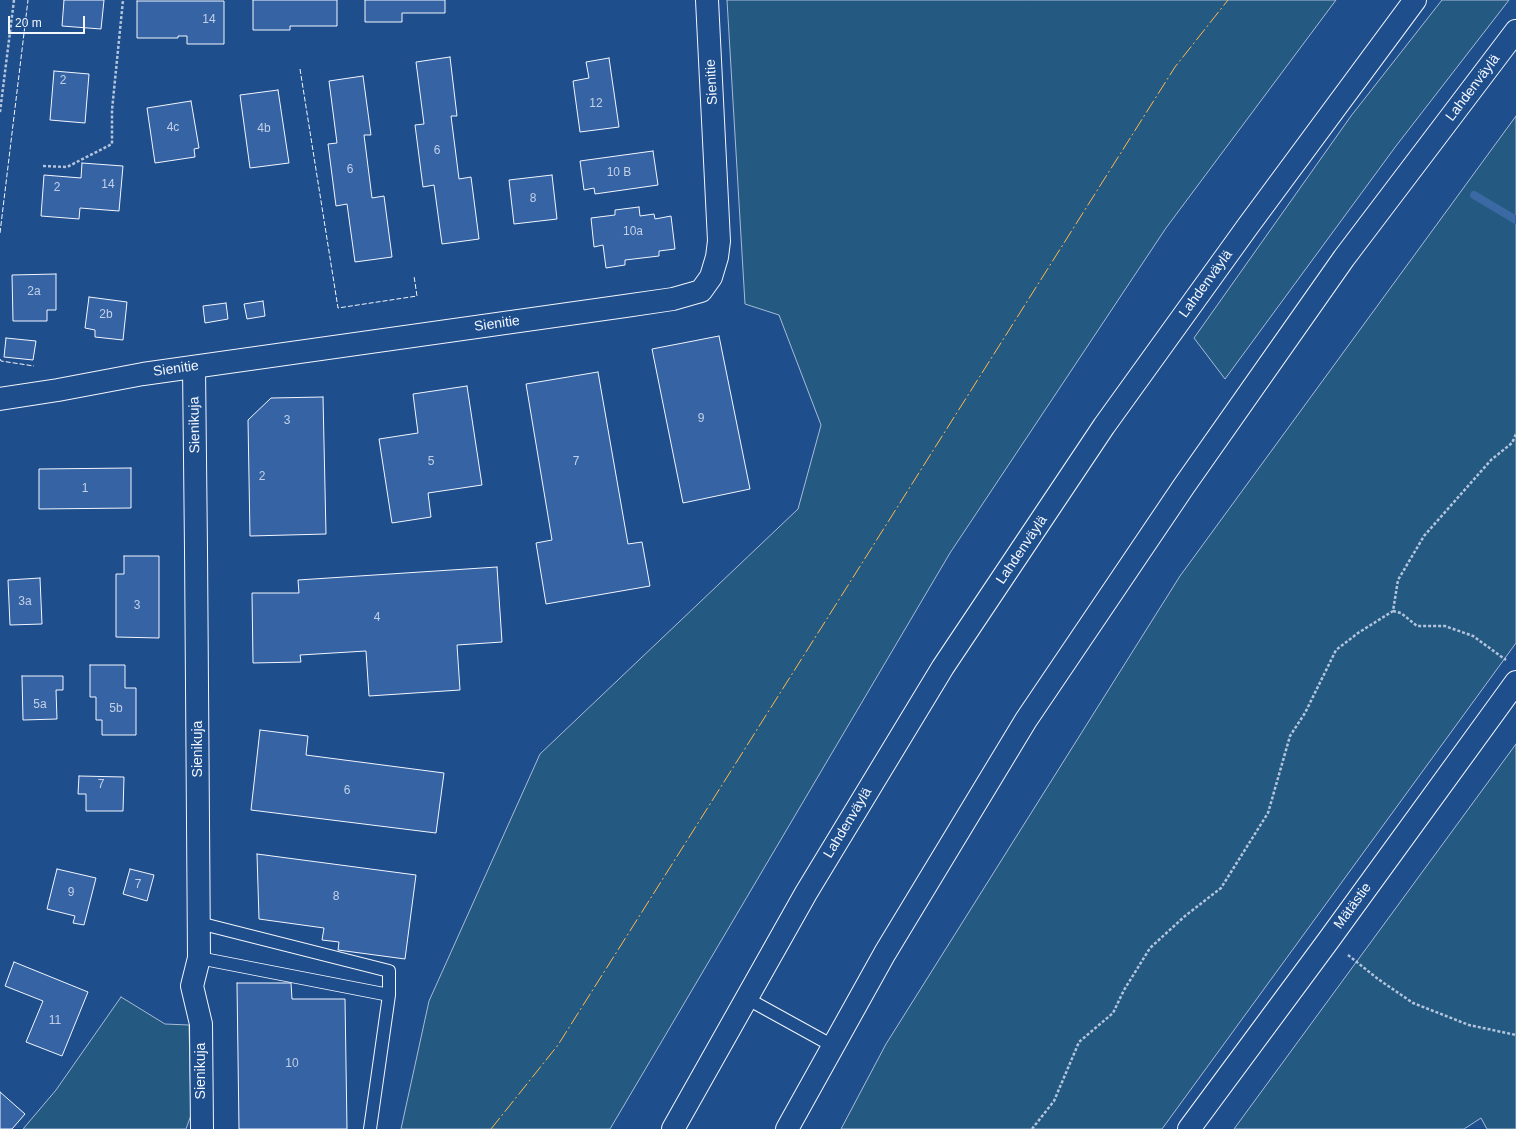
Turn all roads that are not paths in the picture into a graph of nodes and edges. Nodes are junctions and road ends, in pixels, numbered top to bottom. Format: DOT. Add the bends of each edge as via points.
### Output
graph roads {
  1 [pos="707,0"];
  2 [pos="1415,0"];
  3 [pos="1516,31"];
  4 [pos="194,367"];
  5 [pos="0,399"];
  6 [pos="1516,682"];
  7 [pos="199,923"];
  8 [pos="199,958"];
  9 [pos="389,995"];
  10 [pos="746,998"];
  11 [pos="833,1046"];
  12 [pos="202,1129"];
  13 [pos="370,1129"];
  14 [pos="673,1129"];
  15 [pos="787,1129"];
  16 [pos="1189,1129"];
  1 -- 4 [label="main road, Sienitie" via="719,241 710,277 701,291 673,299"];
  2 -- 10 [label="main road, Lahdenväylä" via="1104,426 943,667 806,893"];
  3 -- 11 [label="main road, Lahdenväylä" via="1344,258 1184,486 1026,720 885,953"];
  4 -- 5 [label="main road, Sienitie"];
  4 -- 7 [label="main road, Sienikuja"];
  6 -- 16 [label="main road, Mätästie"];
  7 -- 8 [label="main road, Sienikuja"];
  7 -- 9 [label="lane" via="389,971"];
  8 -- 9 [label="lane"];
  8 -- 12 [label="main road, Sienikuja" via="192,986 201,1024"];
  9 -- 13 [label="lane"];
  10 -- 11 [label="lane"];
  10 -- 14 [label="main road, Lahdenväylä"];
  11 -- 15 [label="main road, Lahdenväylä"];
}
